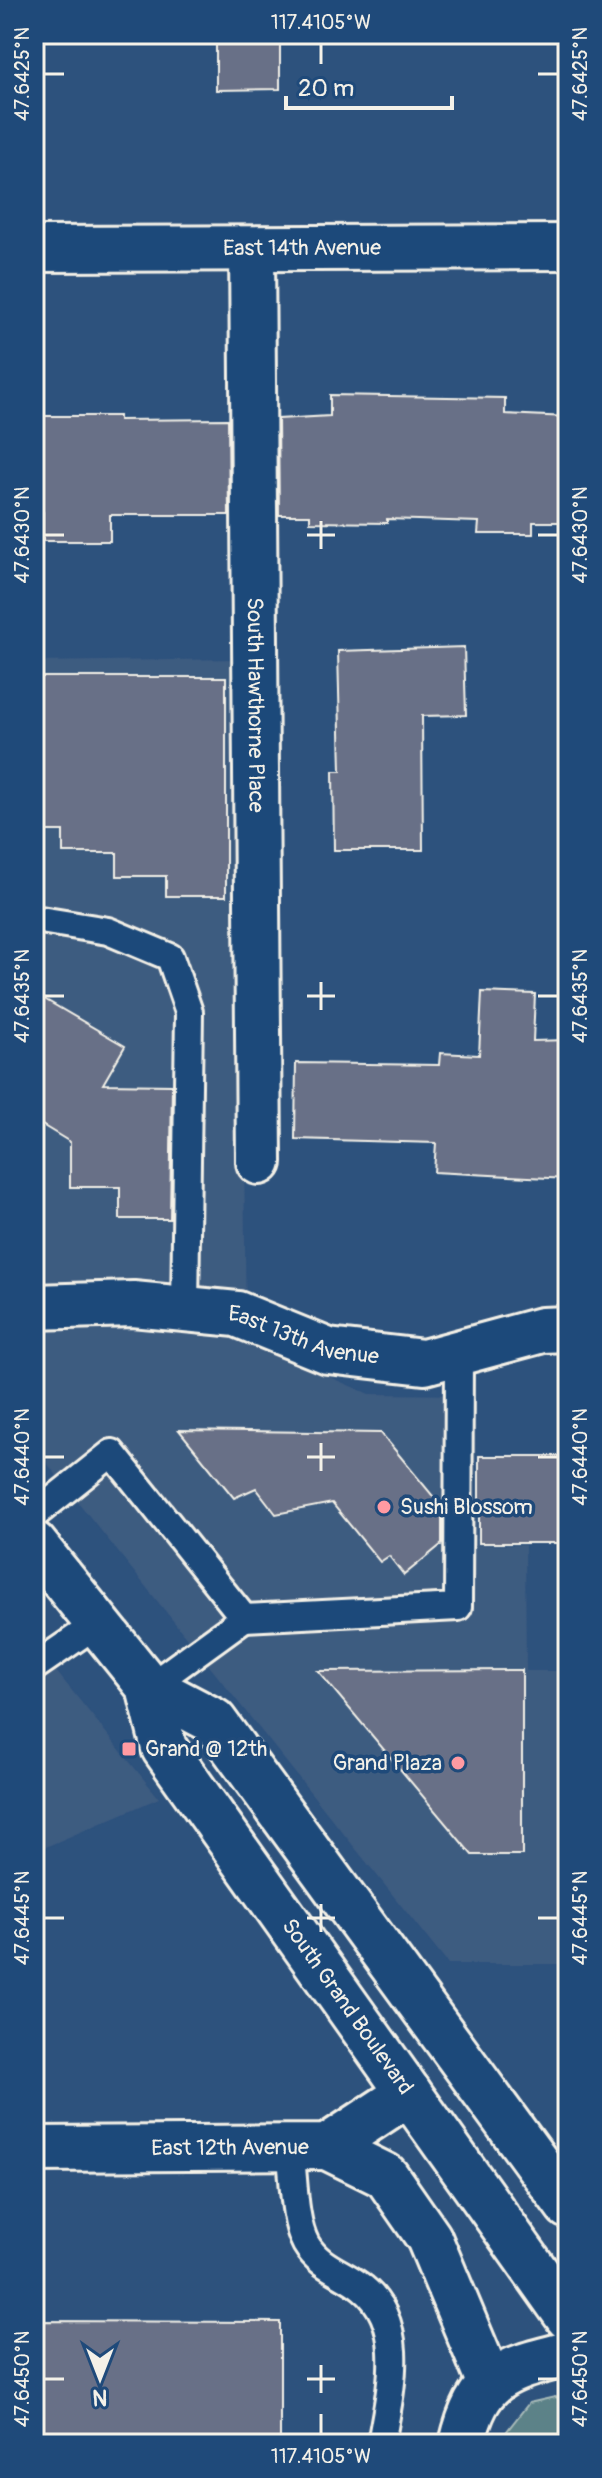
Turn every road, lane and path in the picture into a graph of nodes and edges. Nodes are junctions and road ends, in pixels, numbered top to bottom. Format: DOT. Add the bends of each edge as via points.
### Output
graph roads {
  1 [pos="568,247"];
  2 [pos="34,249"];
  3 [pos="252,249"];
  4 [pos="34,919"];
  5 [pos="259,1162"];
  6 [pos="34,1307"];
  7 [pos="185,1309"];
  8 [pos="568,1329"];
  9 [pos="459,1353"];
  10 [pos="34,1515"];
  11 [pos="34,1544"];
  12 [pos="244,1618"];
  13 [pos="98,1623"];
  14 [pos="34,1667"];
  15 [pos="149,1687"];
  16 [pos="409,2093"];
  17 [pos="309,2147"];
  18 [pos="34,2149"];
  19 [pos="568,2206"];
  20 [pos="568,2317"];
  21 [pos="568,2354"];
  22 [pos="490,2384"];
  23 [pos="381,2444"];
  24 [pos="462,2444"];
  1 -- 3 [label="street, East 14th Avenue"];
  2 -- 3 [label="street, East 14th Avenue"];
  3 -- 5 [label="street, South Hawthorne Place"];
  4 -- 7 [label="lane" via="108,931 170,957 189,1012"];
  6 -- 7 [label="street, East 13th Avenue" via="133,1304"];
  7 -- 9 [label="street, East 13th Avenue" via="237,1314 328,1351 424,1362"];
  8 -- 9 [label="street, East 13th Avenue" via="542,1330"];
  9 -- 12 [label="lane" via="458,1607"];
  10 -- 12 [label="lane" via="112,1453"];
  11 -- 13 [label="street, South Grand Boulevard"];
  12 -- 15 [label="lane"];
  13 -- 14 [label="lane"];
  13 -- 15 [label="street, South Grand Boulevard"];
  15 -- 16 [label="street, South Grand Boulevard" via="164,1748"];
  15 -- 19 [label="street, South Grand Boulevard" via="214,1721"];
  16 -- 17 [label="street, East 12th Avenue"];
  16 -- 20 [label="street, South Grand Boulevard"];
  17 -- 18 [label="street, East 12th Avenue"];
  17 -- 22 [label="street" via="386,2176 429,2238"];
  17 -- 23 [label="lane" via="300,2225 307,2244 327,2267 364,2289 382,2311 393,2340"];
  21 -- 22 [label="street" via="514,2369"];
  22 -- 24 [label="street" via="471,2409"];
}
